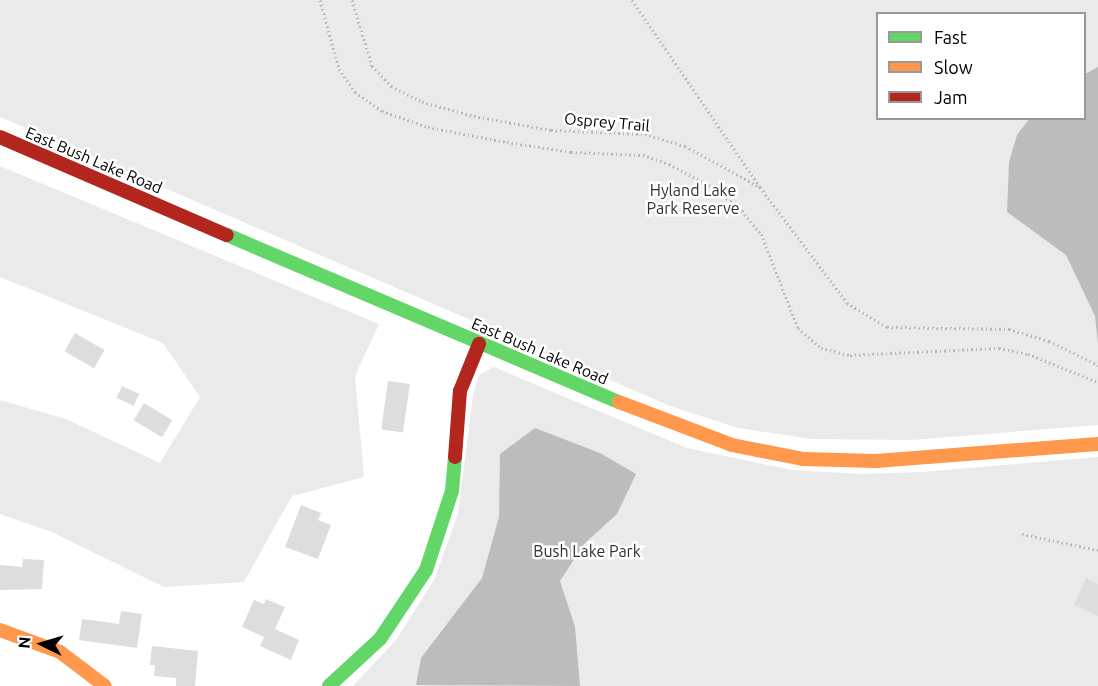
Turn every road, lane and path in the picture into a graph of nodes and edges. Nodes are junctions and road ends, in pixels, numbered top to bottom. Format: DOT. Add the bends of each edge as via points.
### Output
graph roads {
  1 [pos="320,0"];
  2 [pos="352,0"];
  3 [pos="632,0"];
  4 [pos="0,137"];
  5 [pos="760,187"];
  6 [pos="479,344"];
  7 [pos="1098,365"];
  8 [pos="1098,382"];
  9 [pos="1098,444"];
  10 [pos="1022,534"];
  11 [pos="1098,550"];
  12 [pos="0,630"];
  13 [pos="105,686"];
  14 [pos="329,686"];
  1 -- 8 [label="path" via="339,69 355,92 382,111 428,128 507,142 571,152 643,155 669,164 719,192 739,207 761,234 798,328 821,348 850,355 1007,349"];
  2 -- 5 [label="path, Osprey Trail" via="372,66 392,86 422,102 551,130 645,134 685,146"];
  3 -- 5 [label="path"];
  4 -- 6 [label="street, East Bush Lake Road"];
  5 -- 7 [label="path" via="847,303 865,317 887,327 1009,329 1049,341"];
  6 -- 9 [label="street, East Bush Lake Road" via="698,435 803,459 876,461"];
  6 -- 14 [label="street" via="460,391 452,491 426,570 380,639"];
  10 -- 11 [label="path"];
  12 -- 13 [label="street" via="60,651"];
}
